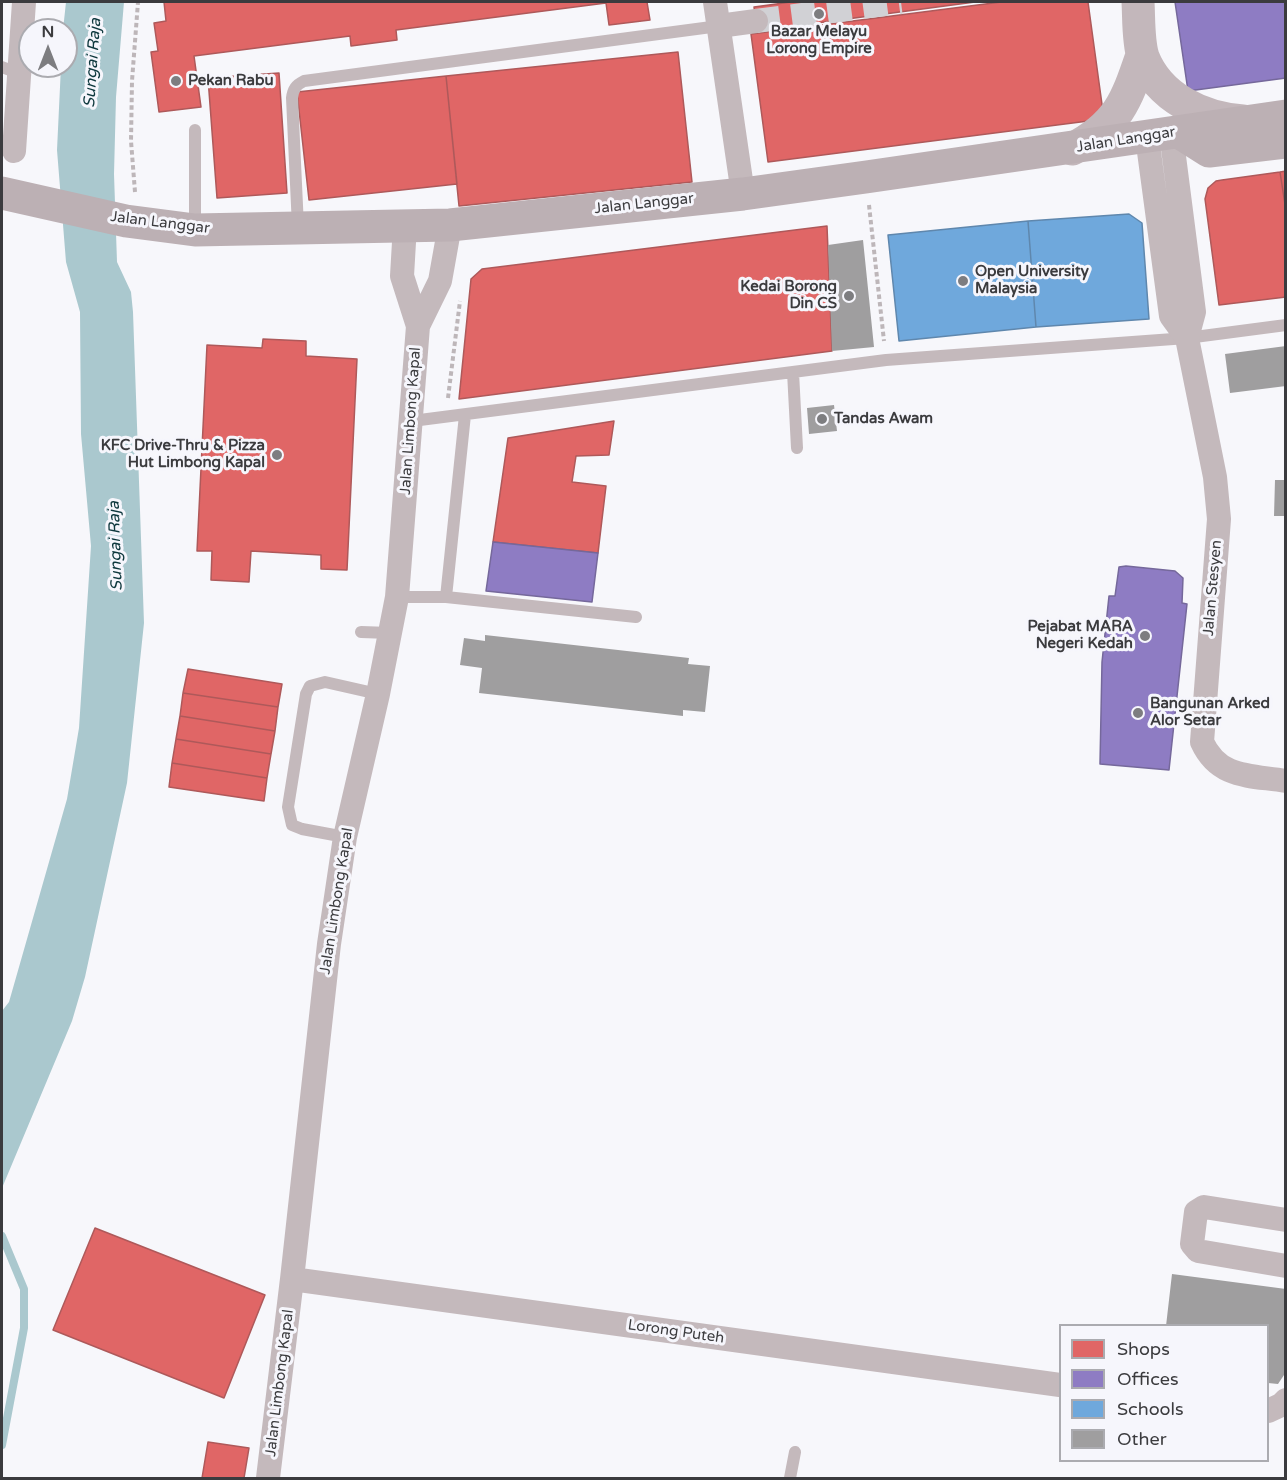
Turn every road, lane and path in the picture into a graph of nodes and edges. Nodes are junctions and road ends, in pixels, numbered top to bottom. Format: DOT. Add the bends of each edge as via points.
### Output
graph roads {
  1 [pos="24,2"];
  2 [pos="138,2"];
  3 [pos="715,2"];
  4 [pos="1137,2"];
  5 [pos="756,21"];
  6 [pos="719,26"];
  7 [pos="1142,55"];
  8 [pos="10,70"];
  9 [pos="1270,116"];
  10 [pos="195,130"];
  11 [pos="1165,134"];
  12 [pos="1286,142"];
  13 [pos="1072,148"];
  14 [pos="14,151"];
  15 [pos="866,177"];
  16 [pos="2,193"];
  17 [pos="743,194"];
  18 [pos="132,221"];
  19 [pos="405,225"];
  20 [pos="450,225"];
  21 [pos="298,228"];
  22 [pos="195,230"];
  23 [pos="461,293"];
  24 [pos="1286,325"];
  25 [pos="418,326"];
  26 [pos="1187,338"];
  27 [pos="886,360"];
  28 [pos="793,372"];
  29 [pos="465,415"];
  30 [pos="446,417"];
  31 [pos="412,422"];
  32 [pos="798,448"];
  33 [pos="397,597"];
  34 [pos="446,597"];
  35 [pos="636,617"];
  36 [pos="361,632"];
  37 [pos="390,633"];
  38 [pos="378,693"];
  39 [pos="1286,781"];
  40 [pos="345,837"];
  41 [pos="1286,1220"];
  42 [pos="1286,1266"];
  43 [pos="292,1279"];
  44 [pos="1059,1385"];
  45 [pos="1286,1400"];
  46 [pos="1269,1411"];
  47 [pos="795,1452"];
  48 [pos="268,1479"];
  49 [pos="790,1479"];
  1 -- 8 [label="street"];
  2 -- 18 [label="path" via="132,81"];
  3 -- 6 [label="street"];
  4 -- 7 [label="main road"];
  5 -- 6 [label="street"];
  6 -- 17 [label="street"];
  6 -- 21 [label="lane" via="304,81 293,91 292,98"];
  7 -- 9 [label="main road" via="1166,90 1204,114 1225,120"];
  7 -- 13 [label="main road" via="1119,111 1090,139"];
  8 -- 14 [label="street"];
  9 -- 11 [label="main road, Jalan Langgar"];
  10 -- 22 [label="lane"];
  11 -- 12 [label="main road" via="1209,151"];
  11 -- 13 [label="main road, Jalan Langgar"];
  11 -- 26 [label="street, Jalan Stesyen" via="1194,312"];
  13 -- 15 [label="main road, Jalan Langgar"];
  15 -- 17 [label="main road, Jalan Langgar"];
  15 -- 27 [label="path"];
  16 -- 18 [label="main road, Jalan Langgar"];
  17 -- 20 [label="main road, Jalan Langgar"];
  18 -- 22 [label="main road, Jalan Langgar"];
  19 -- 20 [label="main road, Jalan Langgar"];
  19 -- 21 [label="main road, Jalan Langgar"];
  19 -- 25 [label="street, Jalan Limbong Kapal" via="402,276"];
  20 -- 25 [label="street, Jalan Limbong Kapal" via="440,281"];
  21 -- 22 [label="main road, Jalan Langgar"];
  23 -- 30 [label="path"];
  24 -- 26 [label="lane"];
  25 -- 31 [label="street, Jalan Limbong Kapal"];
  26 -- 27 [label="lane"];
  26 -- 39 [label="street, Jalan Stesyen" via="1215,477 1219,519 1202,742 1208,756 1226,769"];
  27 -- 28 [label="lane"];
  28 -- 29 [label="lane"];
  28 -- 32 [label="lane"];
  29 -- 30 [label="lane"];
  29 -- 34 [label="lane"];
  30 -- 31 [label="lane"];
  31 -- 33 [label="street, Jalan Limbong Kapal"];
  33 -- 34 [label="lane"];
  33 -- 37 [label="street, Jalan Limbong Kapal"];
  34 -- 35 [label="lane"];
  36 -- 37 [label="lane"];
  37 -- 38 [label="street, Jalan Limbong Kapal"];
  38 -- 40 [label="street, Jalan Limbong Kapal"];
  38 -- 40 [label="lane" via="325,682 310,686 306,693 288,807 292,825"];
  40 -- 43 [label="street, Jalan Limbong Kapal" via="329,944"];
  41 -- 42 [label="street" via="1204,1207 1196,1212 1192,1244 1198,1251"];
  43 -- 44 [label="street, Lorong Puteh"];
  43 -- 48 [label="street, Jalan Limbong Kapal"];
  45 -- 46 [label="street"];
  47 -- 49 [label="lane"];
}
